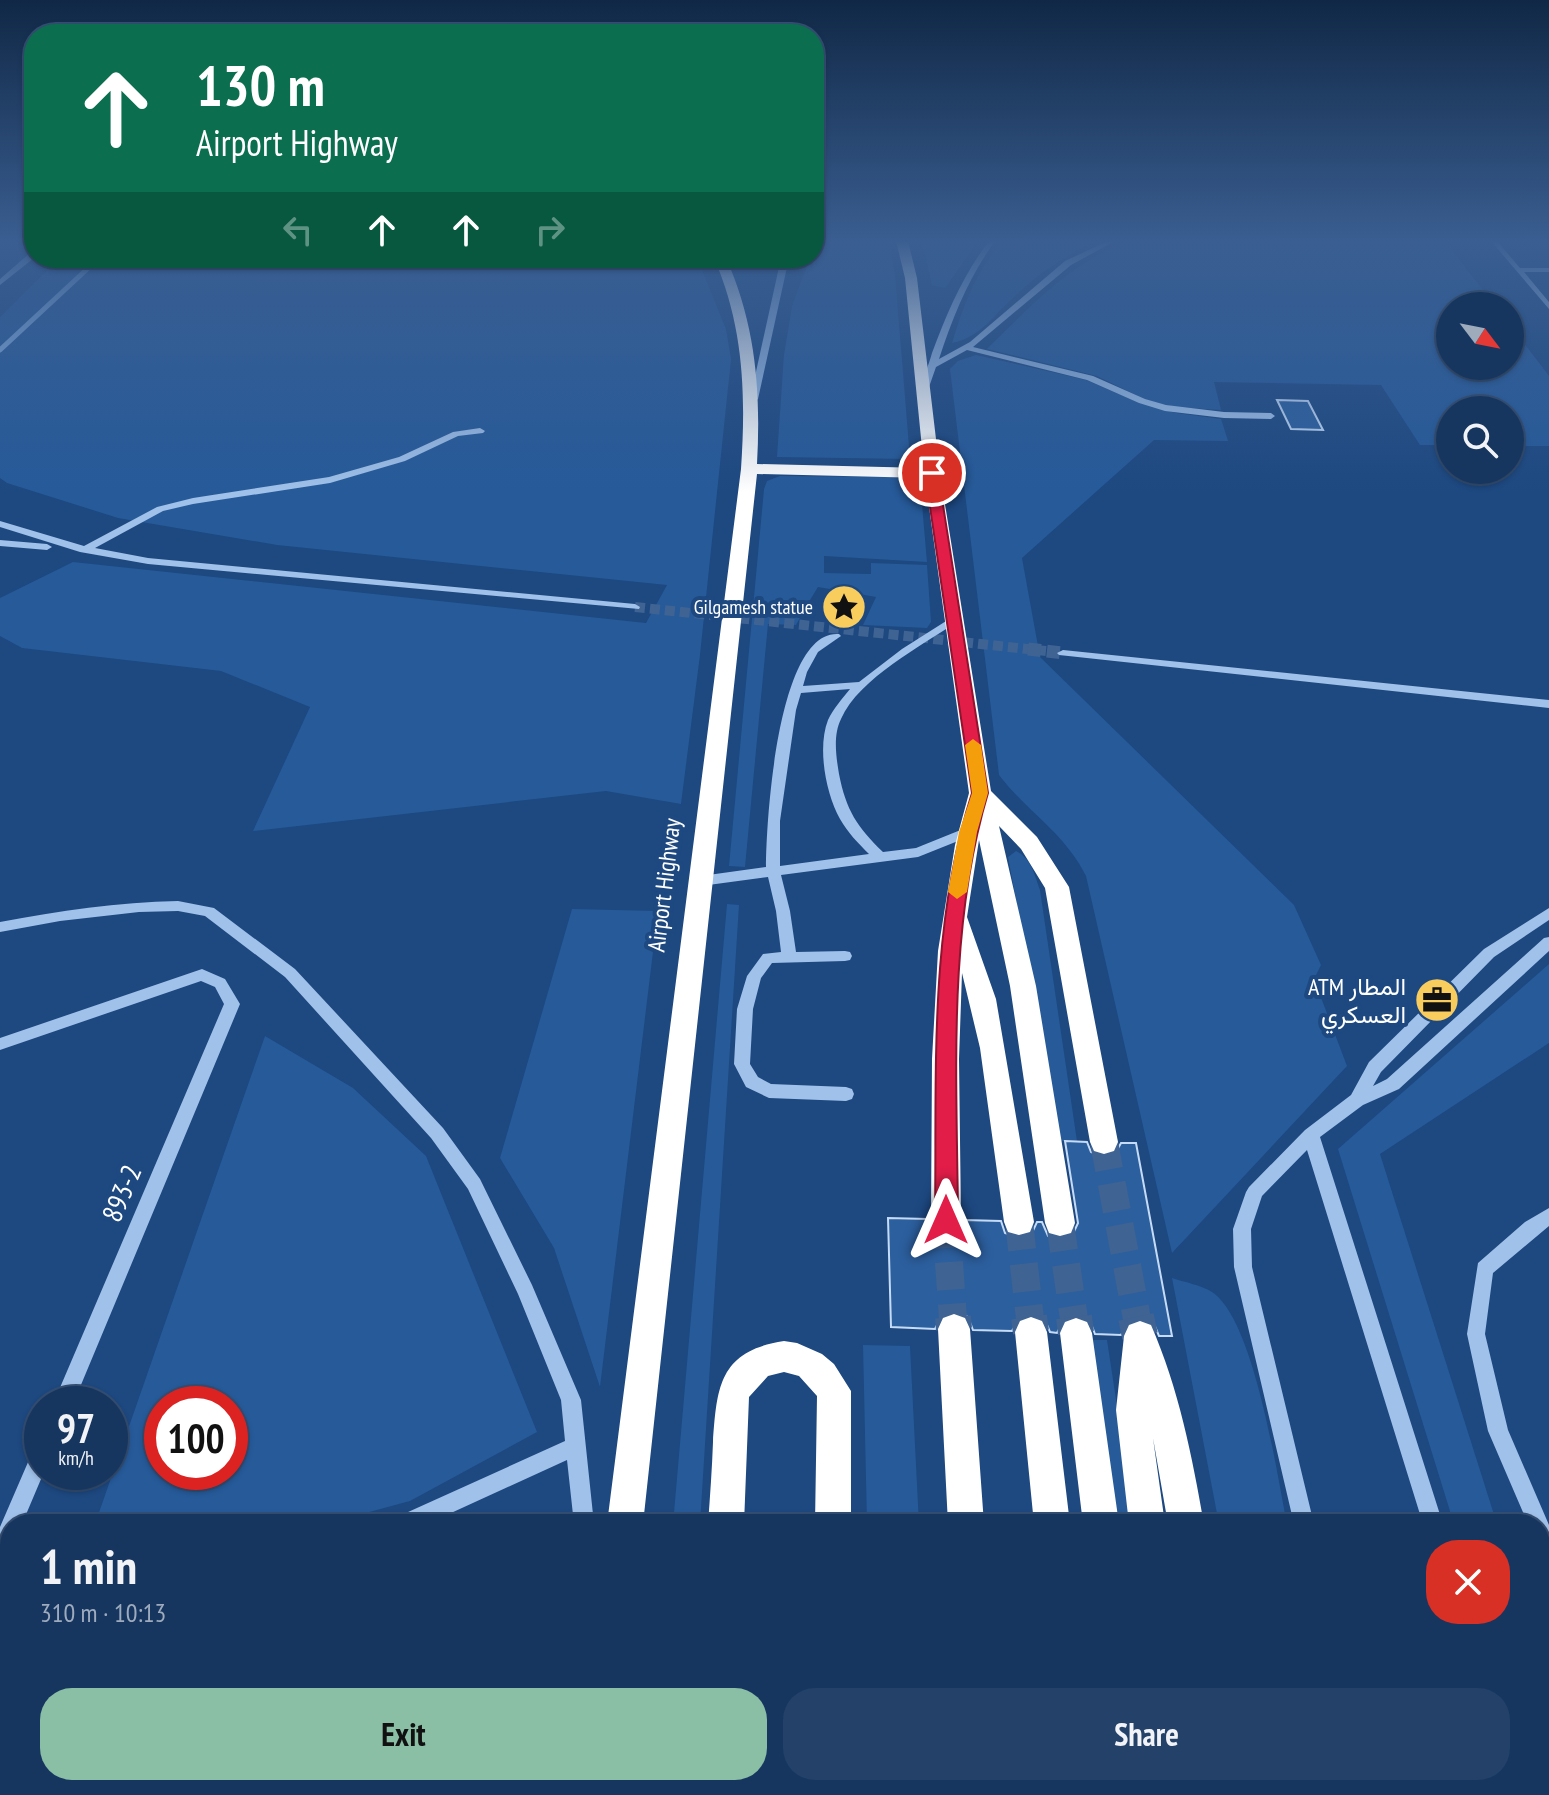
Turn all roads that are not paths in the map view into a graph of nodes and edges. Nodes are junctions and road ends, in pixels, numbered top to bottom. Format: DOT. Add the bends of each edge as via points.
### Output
graph roads {
  1 [pos="746,325"];
  2 [pos="770,325"];
  3 [pos="917,325"];
  4 [pos="946,325"];
  5 [pos="995,325"];
  6 [pos="967,348"];
  7 [pos="933,365"];
  8 [pos="925,387"];
  9 [pos="754,399"];
  10 [pos="1271,416"];
  11 [pos="480,431"];
  12 [pos="749,469"];
  13 [pos="932,473"];
  14 [pos="0,524"];
  15 [pos="0,543"];
  16 [pos="86,550"];
  17 [pos="635,607"];
  18 [pos="954,619"];
  19 [pos="835,636"];
  20 [pos="1063,653"];
  21 [pos="862,685"];
  22 [pos="795,690"];
  23 [pos="1549,704"];
  24 [pos="980,793"];
  25 [pos="968,832"];
  26 [pos="880,857"];
  27 [pos="773,870"];
  28 [pos="701,881"];
  29 [pos="954,913"];
  30 [pos="1549,913"];
  31 [pos="0,927"];
  32 [pos="1549,942"];
  33 [pos="789,955"];
  34 [pos="845,956"];
  35 [pos="0,1044"];
  36 [pos="846,1094"];
  37 [pos="1357,1100"];
  38 [pos="1311,1135"];
  39 [pos="1104,1142"];
  40 [pos="1549,1216"];
  41 [pos="946,1220"];
  42 [pos="1019,1222"];
  43 [pos="1060,1223"];
  44 [pos="954,1329"];
  45 [pos="1031,1332"];
  46 [pos="1076,1333"];
  47 [pos="71,1386"];
  48 [pos="576,1446"];
  49 [pos="26,1490"];
  50 [pos="16,1514"];
  51 [pos="426,1514"];
  52 [pos="583,1514"];
  53 [pos="626,1514"];
  54 [pos="727,1514"];
  55 [pos="833,1514"];
  56 [pos="965,1514"];
  57 [pos="1051,1514"];
  58 [pos="1100,1514"];
  59 [pos="1146,1514"];
  60 [pos="1184,1514"];
  61 [pos="1302,1514"];
  62 [pos="1430,1514"];
  63 [pos="1533,1514"];
  1 -- 9 [label="highway, Airport Highway"];
  2 -- 9 [label="street"];
  3 -- 8 [label="highway"];
  4 -- 7 [label="street"];
  5 -- 6 [label="street"];
  6 -- 7 [label="street"];
  6 -- 10 [label="street" via="1090,378 1165,408"];
  7 -- 8 [label="street"];
  8 -- 13 [label="highway"];
  9 -- 12 [label="highway, Airport Highway"];
  11 -- 16 [label="street" via="456,434 402,459 330,480 160,509"];
  12 -- 13 [label="highway"];
  12 -- 28 [label="highway, Airport Highway"];
  13 -- 18 [label="highway"];
  14 -- 16 [label="street"];
  15 -- 16 [label="street"];
  16 -- 17 [label="street" via="148,561"];
  18 -- 21 [label="street"];
  18 -- 24 [label="highway"];
  19 -- 22 [label="street" via="813,650"];
  20 -- 23 [label="street"];
  21 -- 22 [label="street"];
  21 -- 26 [label="street" via="835,718 831,760 838,806 858,837"];
  22 -- 27 [label="street" via="773,821"];
  24 -- 25 [label="highway"];
  24 -- 39 [label="highway" via="1011,821 1057,887"];
  24 -- 43 [label="highway" via="1023,986"];
  25 -- 26 [label="street" via="918,852"];
  25 -- 29 [label="highway"];
  26 -- 27 [label="street"];
  27 -- 28 [label="street"];
  27 -- 33 [label="street"];
  28 -- 53 [label="highway, Airport Highway"];
  29 -- 41 [label="highway" via="946,1032"];
  29 -- 42 [label="highway" via="985,1011"];
  30 -- 37 [label="street" via="1489,953 1375,1067"];
  31 -- 48 [label="street" via="73,914 178,906 209,912 290,973 437,1133 474,1184 571,1400"];
  32 -- 37 [label="street" via="1393,1084"];
  33 -- 34 [label="street"];
  33 -- 36 [label="street" via="768,958 754,976 745,1009 742,1064 752,1082 769,1091"];
  35 -- 47 [label="street, 893-2" via="202,975 220,983 232,1004"];
  37 -- 38 [label="street"];
  38 -- 61 [label="street" via="1255,1192 1242,1229 1243,1267"];
  38 -- 62 [label="street"];
  40 -- 63 [label="street" via="1484,1269 1476,1334 1498,1431"];
  44 -- 56 [label="highway"];
  45 -- 57 [label="highway"];
  46 -- 58 [label="highway"];
  48 -- 51 [label="street"];
  48 -- 52 [label="street"];
  49 -- 50 [label="street"];
  54 -- 55 [label="highway" via="733,1392 744,1373 762,1360 783,1356 805,1360 823,1372 834,1391"];
  59 -- 60 [label="highway" via="1133,1410 1140,1336 1166,1414"];
}
